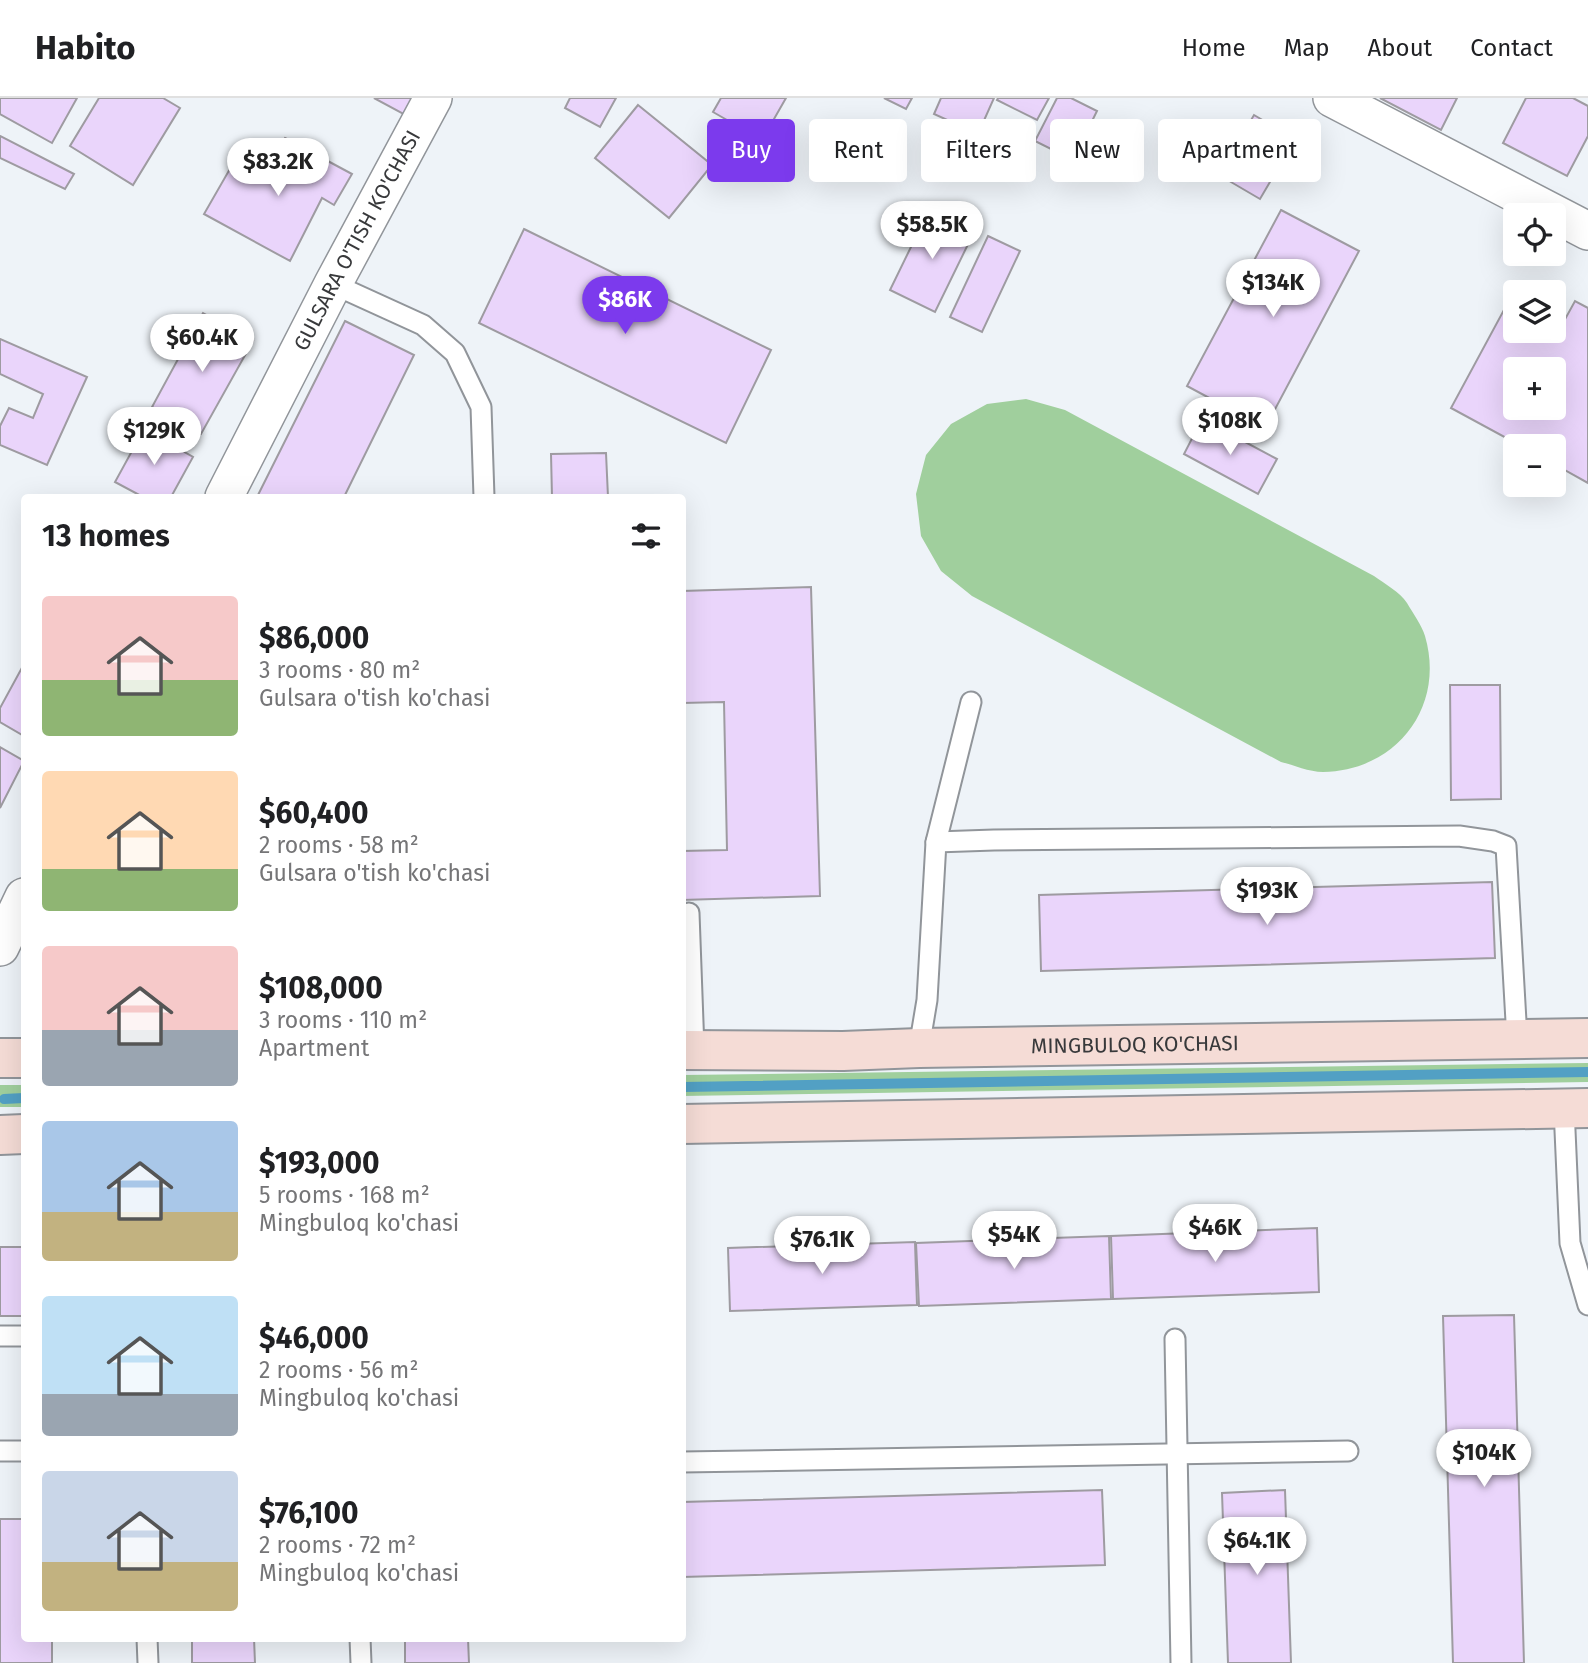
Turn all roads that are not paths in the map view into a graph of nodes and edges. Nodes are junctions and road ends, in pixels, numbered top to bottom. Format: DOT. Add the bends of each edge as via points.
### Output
graph roads {
  1 [pos="433,98"];
  2 [pos="1332,98"];
  3 [pos="1587,227"];
  4 [pos="333,284"];
  5 [pos="226,494"];
  6 [pos="485,494"];
  7 [pos="971,702"];
  8 [pos="936,842"];
  9 [pos="21,903"];
  10 [pos="689,913"];
  11 [pos="0,947"];
  12 [pos="1588,1038"];
  13 [pos="1517,1039"];
  14 [pos="919,1048"];
  15 [pos="688,1050"];
  16 [pos="0,1058"];
  17 [pos="21,1058"];
  18 [pos="1576,1108"];
  19 [pos="686,1124"];
  20 [pos="0,1135"];
  21 [pos="21,1135"];
  22 [pos="1588,1306"];
  23 [pos="0,1336"];
  24 [pos="21,1336"];
  25 [pos="1175,1339"];
  26 [pos="0,1451"];
  27 [pos="21,1451"];
  28 [pos="1348,1451"];
  29 [pos="1177,1454"];
  30 [pos="686,1462"];
  31 [pos="147,1642"];
  32 [pos="360,1642"];
  33 [pos="148,1663"];
  34 [pos="361,1663"];
  35 [pos="1181,1663"];
  1 -- 4 [label="street, GULSARA O'TISH KO'CHASI"];
  2 -- 3 [label="street"];
  4 -- 5 [label="street, GULSARA O'TISH KO'CHASI"];
  4 -- 6 [label="lane" via="423,325 455,353 481,407"];
  7 -- 8 [label="lane"];
  8 -- 13 [label="lane" via="1446,836 1493,841 1506,846"];
  8 -- 14 [label="lane" via="927,1000"];
  9 -- 11 [label="street"];
  10 -- 15 [label="lane"];
  12 -- 13 [label="main road, MINGBULOQ KO'CHASI"];
  13 -- 14 [label="main road, MINGBULOQ KO'CHASI"];
  14 -- 15 [label="main road, MINGBULOQ KO'CHASI"];
  16 -- 17 [label="main road"];
  18 -- 19 [label="main road"];
  18 -- 22 [label="lane" via="1570,1243"];
  20 -- 21 [label="main road"];
  23 -- 24 [label="lane"];
  25 -- 29 [label="lane"];
  26 -- 27 [label="lane"];
  28 -- 29 [label="lane"];
  29 -- 30 [label="lane"];
  29 -- 35 [label="lane"];
  31 -- 33 [label="lane"];
  32 -- 34 [label="lane"];
}
